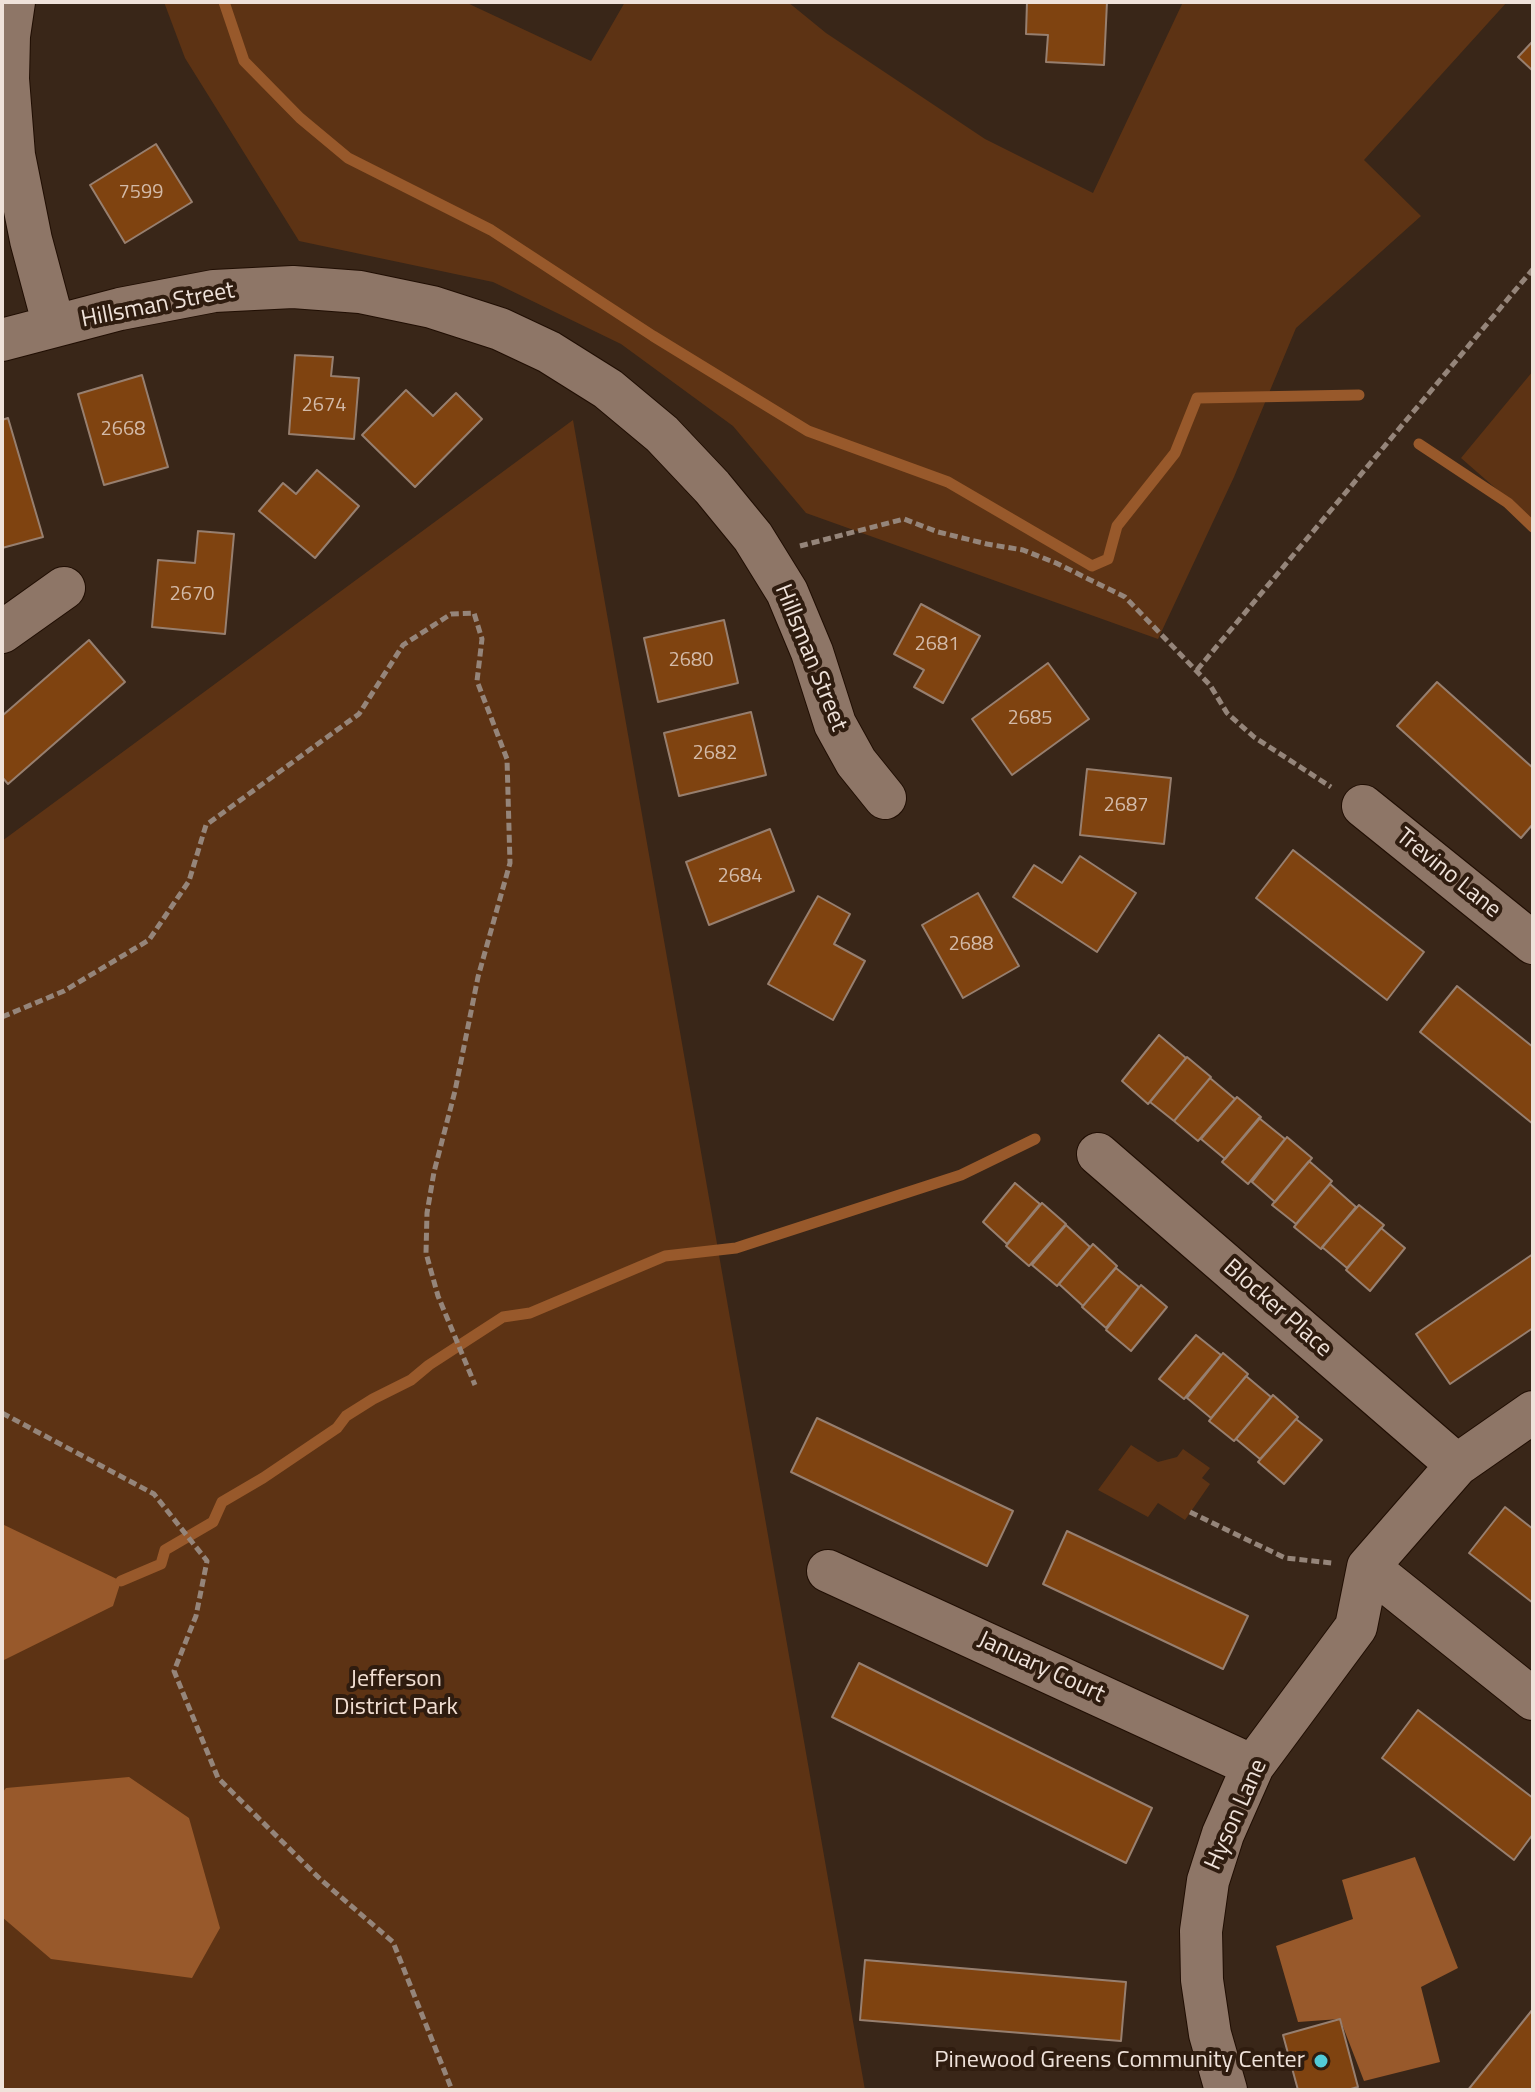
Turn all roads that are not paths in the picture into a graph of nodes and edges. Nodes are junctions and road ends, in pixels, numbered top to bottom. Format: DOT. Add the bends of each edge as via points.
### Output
graph roads {
  1 [pos="14,2"];
  2 [pos="54,326"];
  3 [pos="2,340"];
  4 [pos="64,588"];
  5 [pos="2,632"];
  6 [pos="885,798"];
  7 [pos="1363,806"];
  8 [pos="1533,943"];
  9 [pos="1098,1154"];
  10 [pos="1533,1412"];
  11 [pos="1457,1465"];
  12 [pos="1368,1567"];
  13 [pos="828,1571"];
  14 [pos="1533,1699"];
  15 [pos="1253,1766"];
  16 [pos="1220,2089"];
  1 -- 2 [label="street" via="8,79 14,155"];
  2 -- 3 [label="street, Hillsman Street"];
  2 -- 6 [label="street, Hillsman Street" via="214,291 293,287 360,292 432,307 549,352 662,434 753,537 787,592 835,724"];
  4 -- 5 [label="street"];
  7 -- 8 [label="street, Trevino Lane"];
  9 -- 11 [label="street, Blocker Place"];
  10 -- 11 [label="street"];
  11 -- 12 [label="street"];
  12 -- 14 [label="street"];
  12 -- 15 [label="street, Hyson Lane" via="1356,1627"];
  13 -- 15 [label="street, January Court"];
  15 -- 16 [label="street, Hyson Lane" via="1219,1846 1201,1931 1202,1980"];
}
